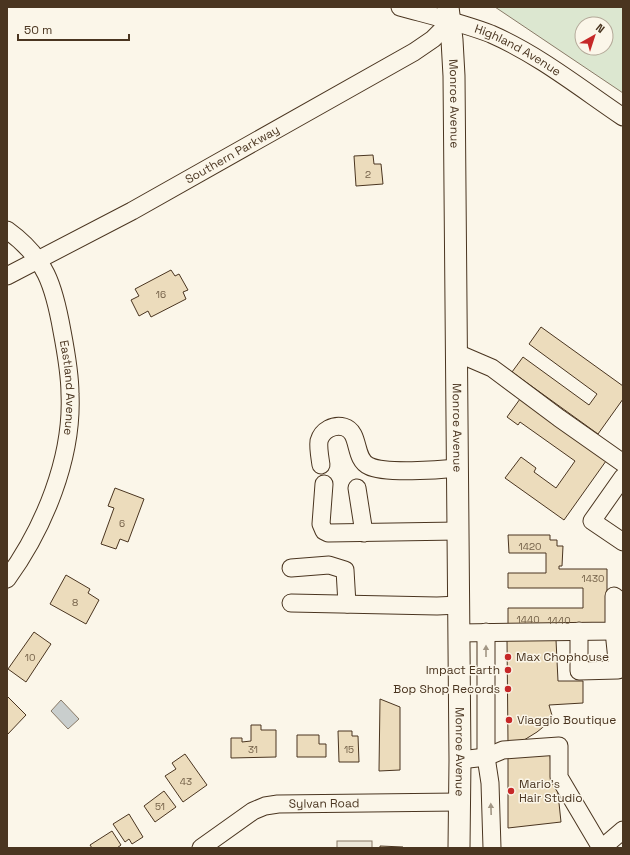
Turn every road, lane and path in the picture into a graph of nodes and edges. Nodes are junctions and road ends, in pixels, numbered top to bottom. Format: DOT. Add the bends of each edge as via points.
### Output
graph roads {
  1 [pos="400,7"];
  2 [pos="449,14"];
  3 [pos="623,117"];
  4 [pos="7,230"];
  5 [pos="38,260"];
  6 [pos="7,276"];
  7 [pos="457,353"];
  8 [pos="623,463"];
  9 [pos="321,465"];
  10 [pos="458,468"];
  11 [pos="623,477"];
  12 [pos="324,484"];
  13 [pos="357,488"];
  14 [pos="458,531"];
  15 [pos="364,533"];
  16 [pos="623,542"];
  17 [pos="291,568"];
  18 [pos="7,579"];
  19 [pos="291,603"];
  20 [pos="623,603"];
  21 [pos="347,604"];
  22 [pos="459,605"];
  23 [pos="579,631"];
  24 [pos="614,631"];
  25 [pos="486,632"];
  26 [pos="459,633"];
  27 [pos="486,757"];
  28 [pos="460,760"];
  29 [pos="459,802"];
  30 [pos="623,830"];
  31 [pos="201,848"];
  32 [pos="459,848"];
  33 [pos="492,848"];
  34 [pos="601,848"];
  1 -- 2 [label="street, Highland Avenue"];
  2 -- 3 [label="street, Highland Avenue" via="517,47"];
  2 -- 5 [label="street, Southern Parkway" via="433,39 414,52 132,211"];
  2 -- 7 [label="main road, Monroe Avenue" via="454,76"];
  4 -- 5 [label="street, Eastland Avenue"];
  5 -- 6 [label="street, Southern Parkway"];
  5 -- 18 [label="street, Eastland Avenue" via="58,304 68,365 69,420 57,481 45,512"];
  7 -- 8 [label="street" via="492,368"];
  7 -- 10 [label="main road, Monroe Avenue"];
  9 -- 10 [label="street" via="320,440 324,433 331,427 343,427 354,436 361,460 380,470"];
  10 -- 14 [label="main road, Monroe Avenue"];
  11 -- 16 [label="street" via="592,521"];
  12 -- 15 [label="street" via="321,524 324,531"];
  13 -- 15 [label="street"];
  14 -- 15 [label="street"];
  14 -- 22 [label="main road, Monroe Avenue"];
  17 -- 21 [label="street" via="329,565 345,570"];
  19 -- 21 [label="street"];
  20 -- 24 [label="street" via="614,596"];
  21 -- 22 [label="street"];
  22 -- 26 [label="main road, Monroe Avenue"];
  23 -- 24 [label="street"];
  23 -- 24 [label="street" via="579,671 618,670"];
  23 -- 25 [label="street"];
  25 -- 26 [label="street"];
  27 -- 25 [label="street, one-way"];
  26 -- 28 [label="main road, Monroe Avenue"];
  27 -- 28 [label="street"];
  33 -- 27 [label="street, one-way" via="490,783"];
  27 -- 34 [label="street" via="503,750 559,746 559,777"];
  28 -- 29 [label="main road, Monroe Avenue"];
  29 -- 31 [label="street, Sylvan Road" via="265,806 253,811"];
  29 -- 32 [label="main road, Monroe Avenue"];
  30 -- 34 [label="street"];
}
